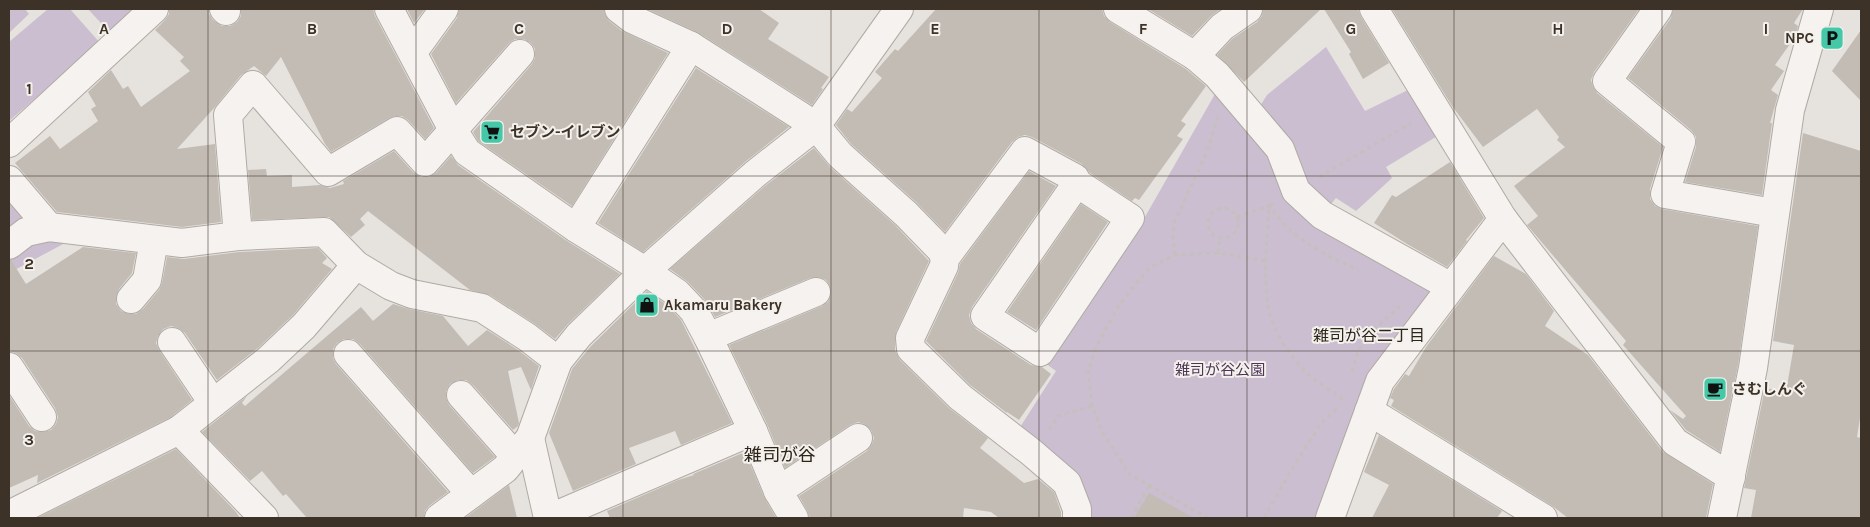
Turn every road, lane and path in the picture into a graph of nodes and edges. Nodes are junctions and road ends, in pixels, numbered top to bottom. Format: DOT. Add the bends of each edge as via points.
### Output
graph roads {
  1 [pos="154,9"];
  2 [pos="389,9"];
  3 [pos="444,9"];
  4 [pos="619,9"];
  5 [pos="899,9"];
  6 [pos="1118,9"];
  7 [pos="1248,9"];
  8 [pos="1374,9"];
  9 [pos="1658,9"];
  10 [pos="1819,9"];
  11 [pos="691,46"];
  12 [pos="413,52"];
  13 [pos="520,54"];
  14 [pos="1195,56"];
  15 [pos="1238,98"];
  16 [pos="816,126"];
  17 [pos="453,130"];
  18 [pos="1394,132"];
  19 [pos="9,143"];
  20 [pos="9,180"];
  21 [pos="1078,183"];
  22 [pos="1305,185"];
  23 [pos="1774,213"];
  24 [pos="1503,219"];
  25 [pos="49,227"];
  26 [pos="576,228"];
  27 [pos="238,236"];
  28 [pos="1220,239"];
  29 [pos="154,240"];
  30 [pos="9,245"];
  31 [pos="1218,253"];
  32 [pos="1175,255"];
  33 [pos="945,258"];
  34 [pos="1266,261"];
  35 [pos="356,265"];
  36 [pos="645,271"];
  37 [pos="1450,287"];
  38 [pos="816,292"];
  39 [pos="131,299"];
  40 [pos="708,337"];
  41 [pos="172,342"];
  42 [pos="348,354"];
  43 [pos="558,361"];
  44 [pos="9,367"];
  45 [pos="461,395"];
  46 [pos="213,403"];
  47 [pos="1092,406"];
  48 [pos="1369,411"];
  49 [pos="42,417"];
  50 [pos="179,430"];
  51 [pos="753,431"];
  52 [pos="1044,436"];
  53 [pos="858,438"];
  54 [pos="522,447"];
  55 [pos="1731,477"];
  56 [pos="1149,486"];
  57 [pos="778,491"];
  58 [pos="471,494"];
  59 [pos="16,515"];
  60 [pos="264,518"];
  61 [pos="439,518"];
  62 [pos="549,518"];
  63 [pos="794,518"];
  64 [pos="1078,518"];
  65 [pos="1131,518"];
  66 [pos="1208,518"];
  67 [pos="1264,518"];
  68 [pos="1330,518"];
  69 [pos="1543,518"];
  70 [pos="1722,518"];
  1 -- 19 [label="street"];
  2 -- 12 [label="street"];
  3 -- 12 [label="street"];
  4 -- 11 [label="street"];
  5 -- 16 [label="street"];
  6 -- 14 [label="street"];
  7 -- 14 [label="street" via="1222,27"];
  8 -- 24 [label="street"];
  9 -- 23 [label="street" via="1607,81 1681,142 1666,194"];
  10 -- 23 [label="street" via="1790,110"];
  11 -- 16 [label="street"];
  11 -- 26 [label="street"];
  12 -- 17 [label="street"];
  13 -- 17 [label="street"];
  14 -- 15 [label="street"];
  15 -- 22 [label="street"];
  15 -- 32 [label="path" via="1221,108 1207,152 1174,223"];
  16 -- 33 [label="street" via="840,155 906,214"];
  16 -- 36 [label="street" via="755,174"];
  17 -- 26 [label="street" via="467,152"];
  17 -- 27 [label="street" via="425,162 397,131 328,172 253,85 228,115"];
  18 -- 22 [label="path"];
  20 -- 25 [label="street"];
  21 -- 21 [label="street" via="985,316 1040,352 1130,218"];
  21 -- 33 [label="street" via="1075,178 1025,151"];
  22 -- 34 [label="path" via="1269,206"];
  22 -- 37 [label="street" via="1322,215"];
  23 -- 55 [label="street" via="1753,368"];
  24 -- 37 [label="street"];
  24 -- 55 [label="street" via="1675,442"];
  25 -- 29 [label="street"];
  25 -- 30 [label="street" via="26,232"];
  26 -- 36 [label="street"];
  27 -- 29 [label="street" via="182,243"];
  27 -- 35 [label="street" via="324,232"];
  28 -- 28 [label="path" via="1208,229 1207,221 1210,214 1225,208 1237,217 1238,225 1229,238"];
  28 -- 31 [label="path"];
  29 -- 39 [label="street" via="147,280"];
  31 -- 32 [label="path"];
  31 -- 34 [label="path"];
  32 -- 47 [label="path" via="1149,268 1119,305 1096,347 1088,372"];
  33 -- 64 [label="street" via="910,338 911,350 960,397 1067,483 1078,509"];
  34 -- 67 [label="path" via="1268,308 1279,337 1304,370 1346,401 1322,422"];
  35 -- 43 [label="street" via="391,286 412,294 482,308"];
  35 -- 46 [label="street" via="304,326 268,360"];
  36 -- 40 [label="street" via="677,293 694,311"];
  36 -- 43 [label="street" via="579,334"];
  37 -- 48 [label="street" via="1380,381"];
  38 -- 40 [label="street"];
  40 -- 51 [label="street"];
  41 -- 46 [label="street"];
  42 -- 58 [label="street"];
  43 -- 54 [label="street"];
  44 -- 49 [label="street"];
  45 -- 54 [label="street"];
  46 -- 50 [label="street"];
  47 -- 52 [label="path" via="1058,416"];
  47 -- 56 [label="path" via="1103,433 1130,475"];
  48 -- 68 [label="street"];
  48 -- 69 [label="street"];
  50 -- 59 [label="street"];
  50 -- 60 [label="street"];
  51 -- 57 [label="street"];
  51 -- 62 [label="street"];
  53 -- 57 [label="street"];
  54 -- 58 [label="street" via="505,469"];
  54 -- 62 [label="street"];
  55 -- 70 [label="street"];
  56 -- 65 [label="path"];
  56 -- 66 [label="path"];
  57 -- 63 [label="street"];
  58 -- 61 [label="street"];
}
